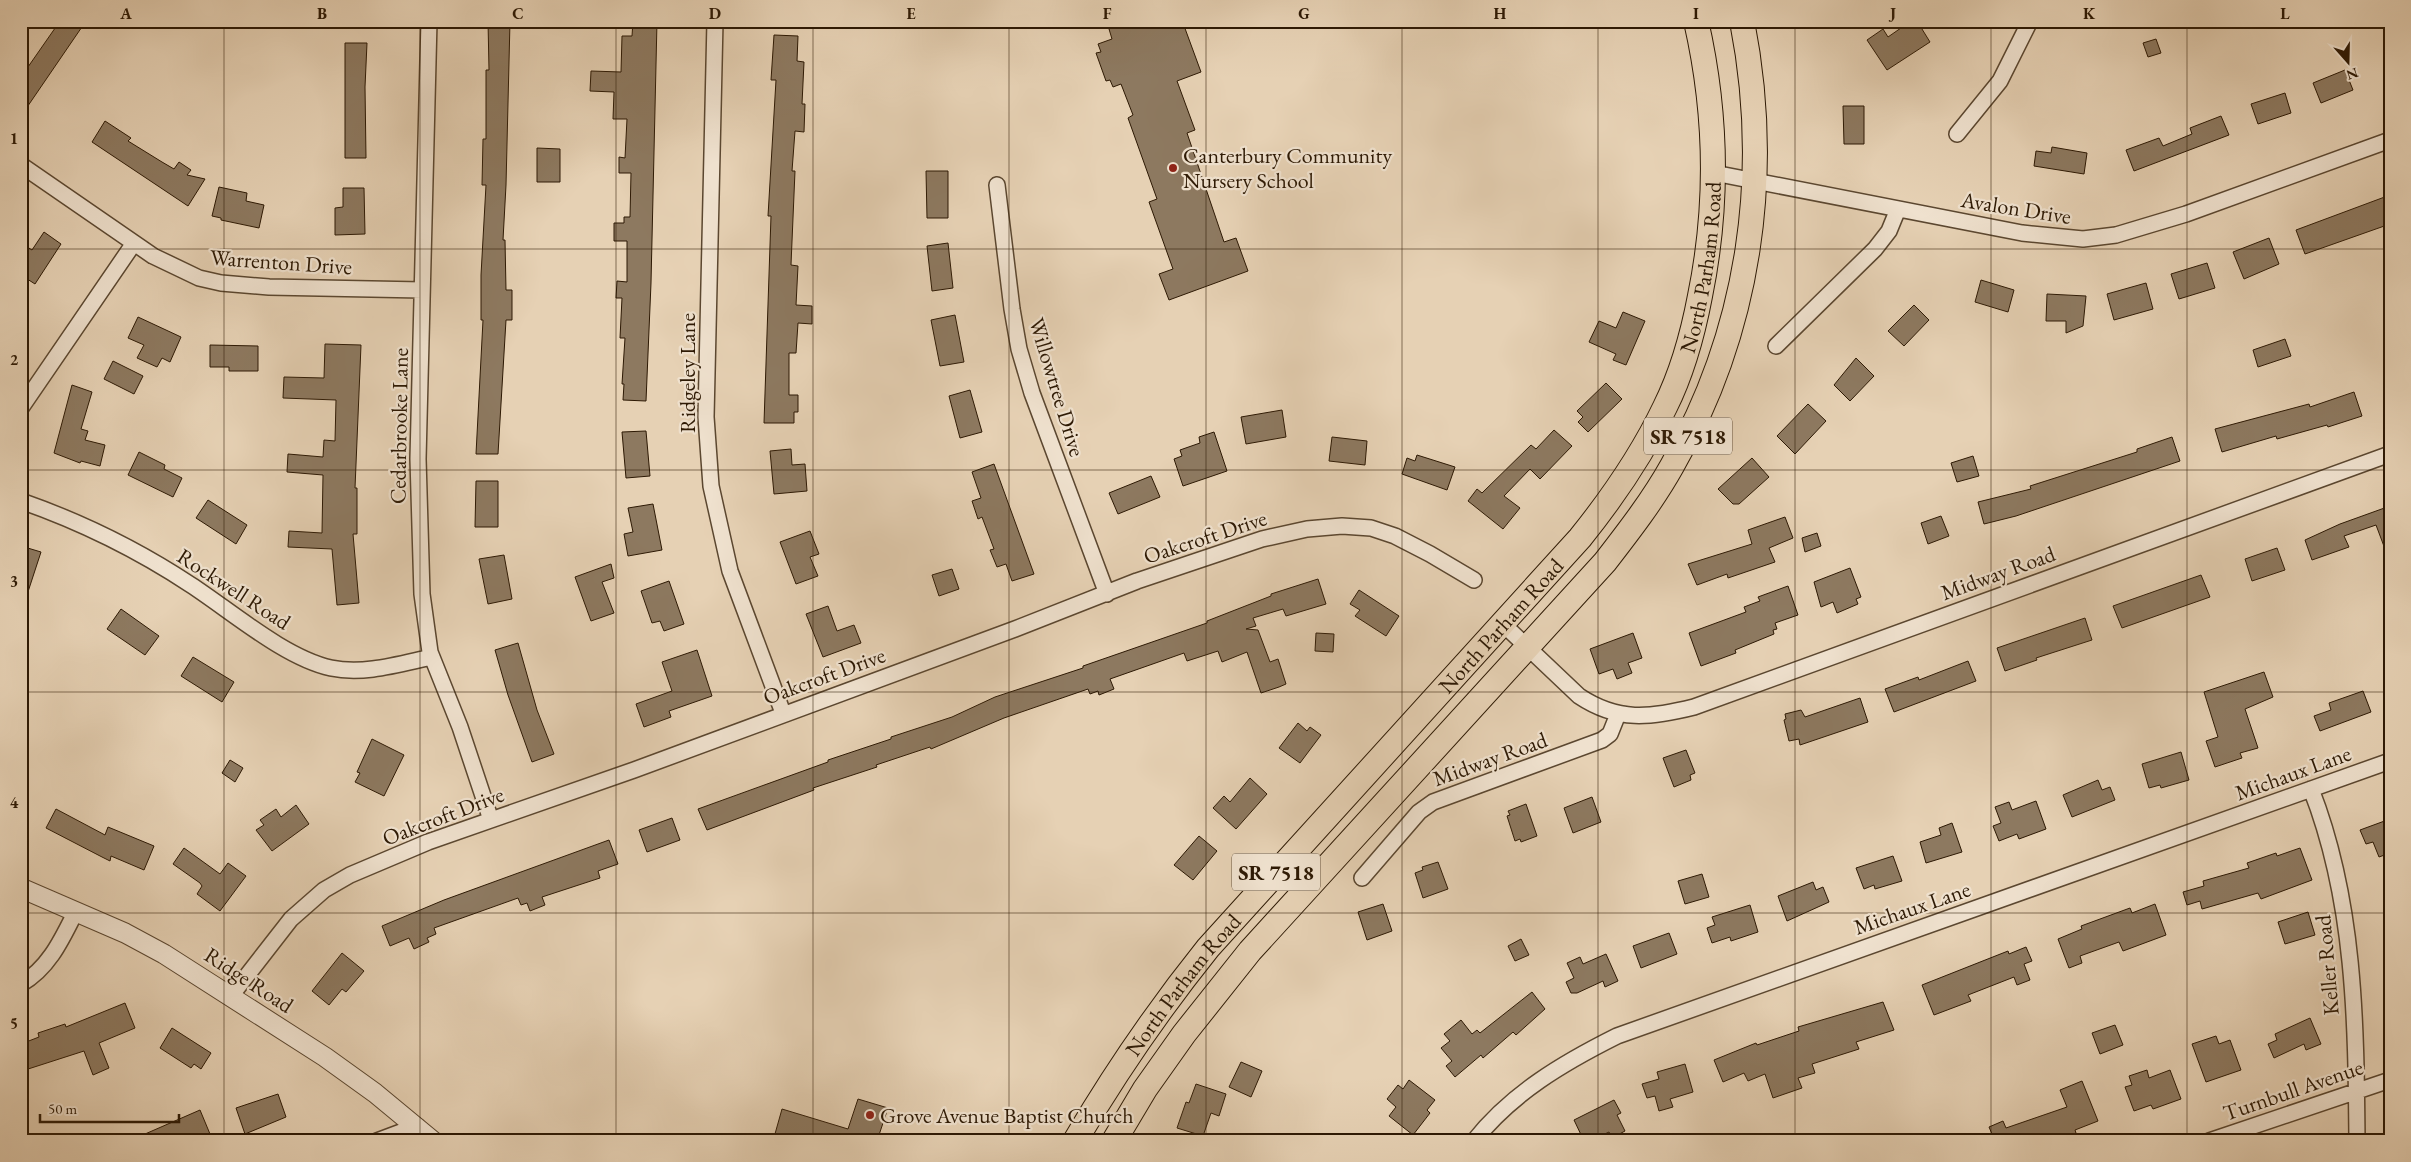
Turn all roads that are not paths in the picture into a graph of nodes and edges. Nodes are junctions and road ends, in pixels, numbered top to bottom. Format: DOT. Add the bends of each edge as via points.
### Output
graph roads {
  1 [pos="429,21"];
  2 [pos="715,21"];
  3 [pos="1696,21"];
  4 [pos="1742,21"];
  5 [pos="2030,21"];
  6 [pos="1957,134"];
  7 [pos="2390,140"];
  8 [pos="21,165"];
  9 [pos="1714,173"];
  10 [pos="1756,180"];
  11 [pos="997,185"];
  12 [pos="1898,209"];
  13 [pos="134,243"];
  14 [pos="422,290"];
  15 [pos="1776,346"];
  16 [pos="21,408"];
  17 [pos="2390,454"];
  18 [pos="21,501"];
  19 [pos="1474,580"];
  20 [pos="1107,594"];
  21 [pos="1503,624"];
  22 [pos="1527,647"];
  23 [pos="432,657"];
  24 [pos="783,713"];
  25 [pos="1618,714"];
  26 [pos="2390,761"];
  27 [pos="2311,789"];
  28 [pos="490,820"];
  29 [pos="1362,878"];
  30 [pos="21,888"];
  31 [pos="76,911"];
  32 [pos="21,984"];
  33 [pos="231,996"];
  34 [pos="2390,1080"];
  35 [pos="2356,1090"];
  36 [pos="417,1126"];
  37 [pos="377,1141"];
  38 [pos="433,1141"];
  39 [pos="1075,1141"];
  40 [pos="1114,1141"];
  41 [pos="1474,1141"];
  42 [pos="2209,1141"];
  43 [pos="2357,1141"];
  1 -- 14 [label="street, Cedarbrooke Lane"];
  2 -- 24 [label="street, Ridgeley Lane" via="706,416 711,486 730,571"];
  3 -- 9 [label="highway, North Parham Road / SR 7518" via="1708,79"];
  4 -- 10 [label="highway, North Parham Road / SR 7518" via="1754,106"];
  5 -- 6 [label="street" via="2000,81"];
  7 -- 12 [label="street, Avalon Drive" via="2186,214 2116,235 2058,238"];
  8 -- 13 [label="street, Warrenton Drive"];
  9 -- 10 [label="street, Avalon Drive"];
  9 -- 21 [label="highway, North Parham Road / SR 7518" via="1708,258 1698,308 1666,406 1606,505"];
  10 -- 12 [label="street, Avalon Drive"];
  10 -- 22 [label="highway, North Parham Road / SR 7518" via="1748,255 1734,317 1713,382 1688,437 1638,519 1605,562"];
  11 -- 20 [label="street, Willowtree Drive" via="1019,348 1032,393"];
  12 -- 15 [label="street" via="1889,231 1875,249"];
  13 -- 14 [label="street, Warrenton Drive" via="199,278 221,284"];
  13 -- 16 [label="street"];
  14 -- 23 [label="street, Cedarbrooke Lane" via="419,533 422,594"];
  17 -- 25 [label="street, Midway Road" via="1694,707 1662,715"];
  18 -- 23 [label="street, Rockwell Road" via="124,544 280,644 319,664 360,671"];
  19 -- 20 [label="street, Oakcroft Drive" via="1395,536 1371,528 1342,526 1307,529 1262,539"];
  20 -- 24 [label="street, Oakcroft Drive"];
  21 -- 22 [label="street, Midway Road"];
  21 -- 39 [label="highway, North Parham Road / SR 7518" via="1208,948 1129,1052"];
  22 -- 25 [label="street, Midway Road" via="1579,696 1592,705"];
  22 -- 40 [label="highway, North Parham Road / SR 7518" via="1233,972 1175,1046"];
  23 -- 28 [label="street, Cedarbrooke Lane" via="460,727"];
  24 -- 28 [label="street, Oakcroft Drive"];
  25 -- 29 [label="street, Midway Road" via="1610,734 1602,740 1433,802 1419,812"];
  26 -- 27 [label="street, Michaux Lane"];
  27 -- 35 [label="street, Keller Road" via="2338,874 2350,947"];
  27 -- 41 [label="street, Michaux Lane" via="1617,1036 1573,1058 1536,1082"];
  28 -- 33 [label="street, Oakcroft Drive" via="428,842 324,890 291,919"];
  30 -- 31 [label="street, Ridge Road"];
  31 -- 32 [label="street" via="51,957 33,978"];
  31 -- 33 [label="street, Ridge Road" via="164,954"];
  33 -- 36 [label="street, Ridge Road" via="325,1057"];
  34 -- 35 [label="street, Turnbull Avenue"];
  35 -- 42 [label="street, Turnbull Avenue"];
  35 -- 43 [label="street, Keller Road"];
  36 -- 37 [label="street"];
  36 -- 38 [label="street, Ridge Road"];
}
